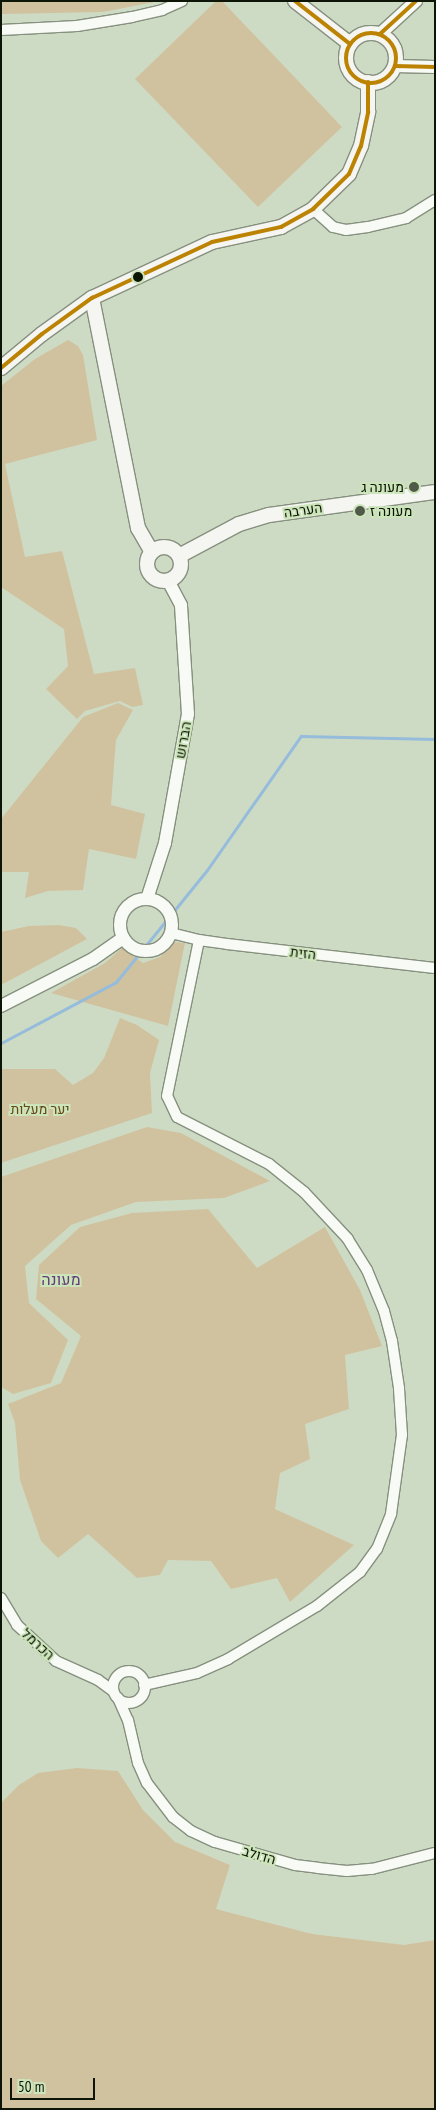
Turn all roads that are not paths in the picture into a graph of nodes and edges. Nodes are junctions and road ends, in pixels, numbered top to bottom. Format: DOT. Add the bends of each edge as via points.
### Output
graph roads {
  1 [pos="182,1"];
  2 [pos="296,1"];
  3 [pos="416,1"];
  4 [pos="1,30"];
  5 [pos="380,34"];
  6 [pos="350,44"];
  7 [pos="395,66"];
  8 [pos="435,68"];
  9 [pos="368,82"];
  10 [pos="435,200"];
  11 [pos="313,210"];
  12 [pos="92,298"];
  13 [pos="1,368"];
  14 [pos="435,492"];
  15 [pos="152,552"];
  16 [pos="179,556"];
  17 [pos="168,581"];
  18 [pos="147,899"];
  19 [pos="172,933"];
  20 [pos="123,938"];
  21 [pos="199,940"];
  22 [pos="435,968"];
  23 [pos="1,1006"];
  24 [pos="1,1598"];
  25 [pos="144,1684"];
  26 [pos="116,1695"];
  27 [pos="140,1698"];
  28 [pos="133,1745"];
  29 [pos="435,1853"];
  1 -- 4 [label="street" via="162,10 77,26"];
  2 -- 6 [label="main road"];
  3 -- 5 [label="street"];
  5 -- 6 [label="main road" via="363,34"];
  5 -- 7 [label="main road" via="392,44"];
  6 -- 9 [label="main road" via="347,52 349,68 360,80"];
  7 -- 8 [label="street"];
  7 -- 9 [label="main road" via="381,80"];
  9 -- 11 [label="main road" via="368,112 361,146 350,174"];
  10 -- 11 [label="street" via="406,218 346,230 333,228"];
  11 -- 12 [label="main road" via="281,226 212,242"];
  12 -- 13 [label="main road"];
  12 -- 15 [label="main road" via="138,528"];
  14 -- 16 [label="main road, הערבה" via="269,515 239,524"];
  15 -- 16 [label="main road" via="164,547"];
  15 -- 17 [label="main road" via="147,562 148,571 156,580"];
  16 -- 17 [label="main road" via="178,574"];
  17 -- 18 [label="street, הברוש" via="181,606 188,714 165,843"];
  18 -- 19 [label="street" via="165,908 170,915"];
  18 -- 20 [label="street" via="130,905 124,912 121,920"];
  19 -- 20 [label="street" via="165,944 148,952 139,951"];
  19 -- 21 [label="street, הזית"];
  20 -- 23 [label="street" via="93,959"];
  21 -- 22 [label="street, הזית"];
  21 -- 25 [label="street" via="167,1096 176,1116 269,1164 304,1192 348,1239 367,1270 384,1311 399,1388 402,1435 391,1514 377,1549 360,1572 317,1606 228,1658 197,1673"];
  24 -- 26 [label="street, הכרמל" via="16,1624 56,1661"];
  25 -- 26 [label="street" via="139,1675 128,1671 118,1675 113,1685"];
  25 -- 27 [label="street"];
  26 -- 27 [label="street" via="131,1703"];
  26 -- 28 [label="street, הדולב" via="128,1720"];
  27 -- 28 [label="street, הדולב" via="132,1716"];
  28 -- 29 [label="street, הדולב" via="146,1783 159,1801 179,1822 215,1842 295,1864 346,1871 372,1869"];
}
